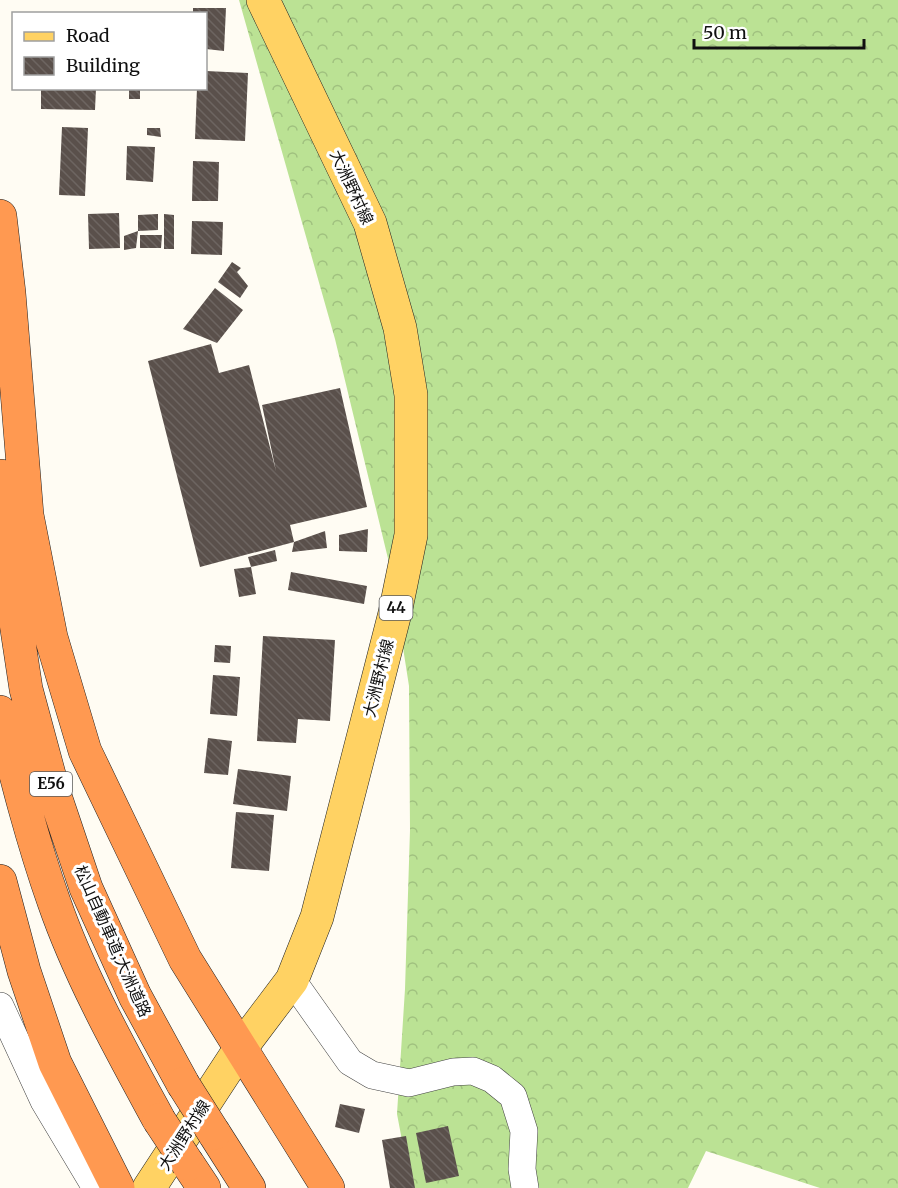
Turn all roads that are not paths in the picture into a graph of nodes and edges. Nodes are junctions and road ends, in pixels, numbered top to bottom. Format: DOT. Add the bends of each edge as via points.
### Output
graph roads {
  1 [pos="263,0"];
  2 [pos="0,216"];
  3 [pos="0,459"];
  4 [pos="0,712"];
  5 [pos="0,881"];
  6 [pos="291,980"];
  7 [pos="0,1006"];
  8 [pos="240,1049"];
  9 [pos="196,1176"];
  10 [pos="96,1188"];
  11 [pos="118,1188"];
  12 [pos="149,1188"];
  13 [pos="249,1188"];
  14 [pos="328,1188"];
  15 [pos="525,1188"];
  1 -- 6 [label="main road, 大洲野村線 / 44" via="370,223 400,328 411,395 411,536 400,591 317,917"];
  2 -- 8 [label="highway" via="27,515 51,637 85,751 185,958"];
  3 -- 13 [label="highway, 松山自動車道;大洲道路 / E56, bridge" via="10,583 26,689 54,793 86,888 135,996 183,1084"];
  4 -- 9 [label="highway, E56, bridge" via="22,803 54,903 102,1015 159,1120"];
  5 -- 11 [label="highway" via="24,971 55,1063"];
  6 -- 8 [label="main road, 大洲野村線 / 44"];
  6 -- 15 [label="street" via="350,1062 372,1075 409,1083 473,1071 492,1079 513,1096 524,1131"];
  7 -- 10 [label="street" via="44,1101"];
  8 -- 12 [label="main road, 大洲野村線 / 44"];
  8 -- 14 [label="highway"];
}
